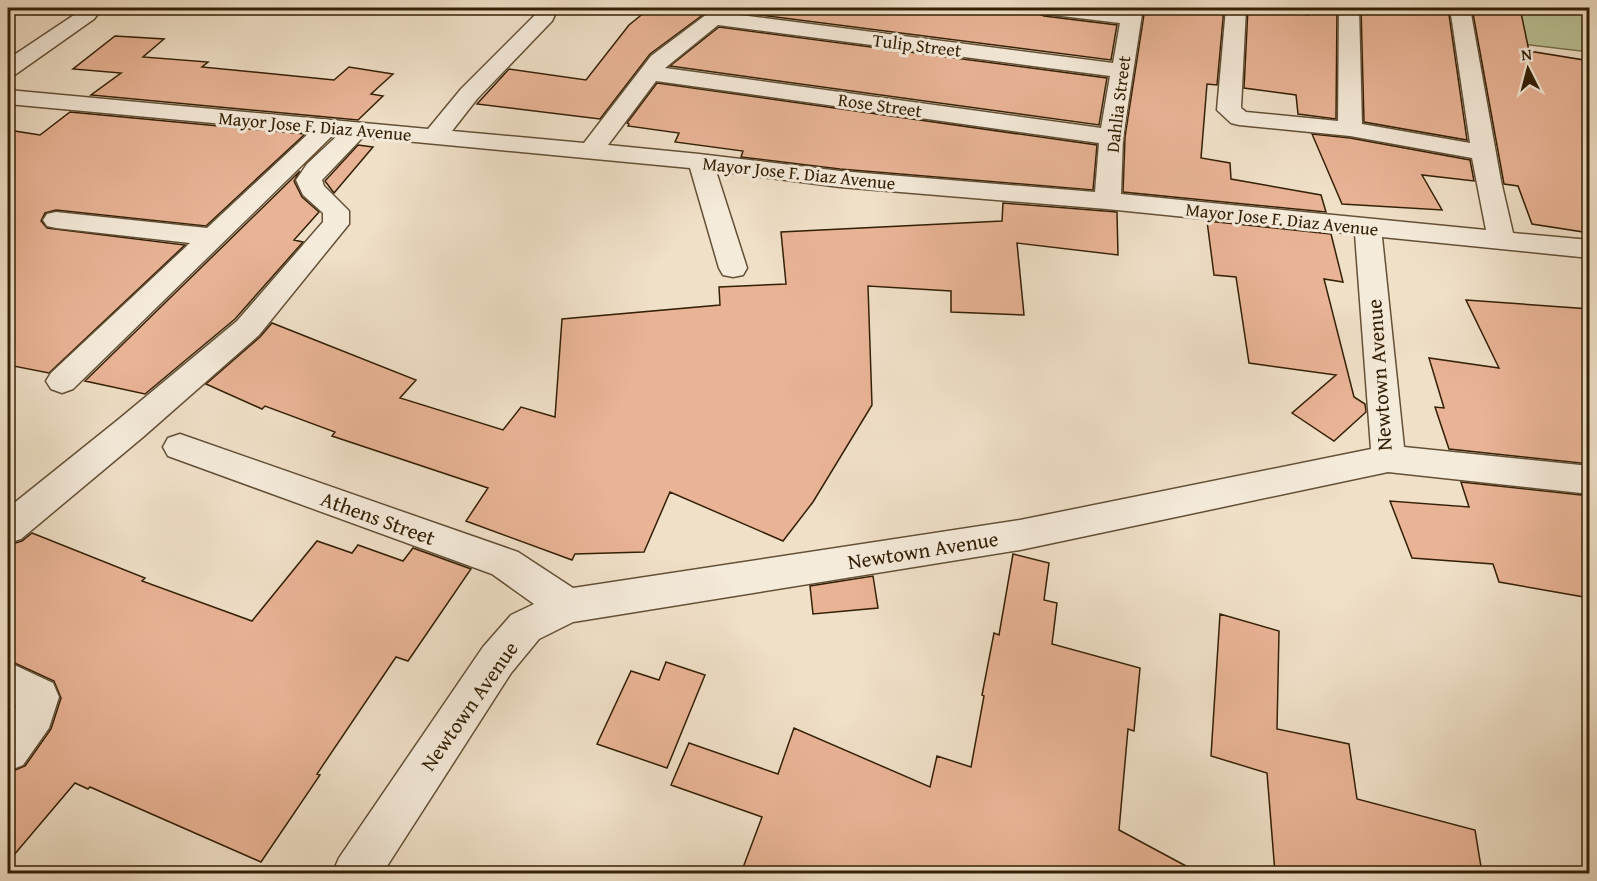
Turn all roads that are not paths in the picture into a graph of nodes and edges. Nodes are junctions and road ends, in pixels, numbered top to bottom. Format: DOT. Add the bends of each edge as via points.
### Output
graph roads {
  1 [pos="548,8"];
  2 [pos="1045,8"];
  3 [pos="1236,8"];
  4 [pos="1349,8"];
  5 [pos="1460,8"];
  6 [pos="720,13"];
  7 [pos="1132,13"];
  8 [pos="87,15"];
  9 [pos="8,69"];
  10 [pos="1121,71"];
  11 [pos="649,73"];
  12 [pos="8,97"];
  13 [pos="328,128"];
  14 [pos="1350,129"];
  15 [pos="357,130"];
  16 [pos="434,137"];
  17 [pos="1110,137"];
  18 [pos="591,151"];
  19 [pos="1484,153"];
  20 [pos="699,161"];
  21 [pos="1107,201"];
  22 [pos="56,220"];
  23 [pos="1368,228"];
  24 [pos="214,237"];
  25 [pos="1502,242"];
  26 [pos="1590,249"];
  27 [pos="734,268"];
  28 [pos="62,381"];
  29 [pos="180,447"];
  30 [pos="1388,459"];
  31 [pos="1590,480"];
  32 [pos="8,528"];
  33 [pos="568,606"];
  34 [pos="8,681"];
  35 [pos="8,750"];
  36 [pos="355,873"];
  1 -- 16 [label="street" via="545,17 469,94"];
  2 -- 7 [label="street"];
  3 -- 14 [label="street" via="1229,110 1239,118"];
  4 -- 14 [label="street"];
  5 -- 19 [label="street"];
  6 -- 10 [label="street, Tulip Street"];
  6 -- 11 [label="street"];
  7 -- 10 [label="street, Dahlia Street"];
  8 -- 9 [label="street"];
  10 -- 17 [label="street, Dahlia Street"];
  11 -- 17 [label="street, Rose Street"];
  11 -- 18 [label="street"];
  12 -- 13 [label="street, Mayor Jose F. Diaz Avenue"];
  13 -- 15 [label="street, Mayor Jose F. Diaz Avenue"];
  13 -- 24 [label="street"];
  14 -- 19 [label="street"];
  15 -- 16 [label="street, Mayor Jose F. Diaz Avenue"];
  15 -- 32 [label="street" via="309,180 312,189 336,211 336,224 248,328"];
  16 -- 18 [label="street, Mayor Jose F. Diaz Avenue"];
  17 -- 21 [label="street, Dahlia Street"];
  18 -- 20 [label="street, Mayor Jose F. Diaz Avenue"];
  19 -- 25 [label="street"];
  20 -- 21 [label="street, Mayor Jose F. Diaz Avenue" via="840,179"];
  20 -- 27 [label="street"];
  21 -- 23 [label="street, Mayor Jose F. Diaz Avenue"];
  22 -- 24 [label="street"];
  23 -- 25 [label="street, Mayor Jose F. Diaz Avenue"];
  23 -- 30 [label="street, Newtown Avenue"];
  24 -- 28 [label="street"];
  25 -- 26 [label="street, Mayor Jose F. Diaz Avenue"];
  29 -- 33 [label="street, Athens Street" via="505,564"];
  30 -- 31 [label="street"];
  30 -- 33 [label="street, Newtown Avenue" via="1020,535"];
  33 -- 36 [label="street, Newtown Avenue" via="525,627 497,660"];
  34 -- 35 [label="street" via="39,696 35,714"];
}
